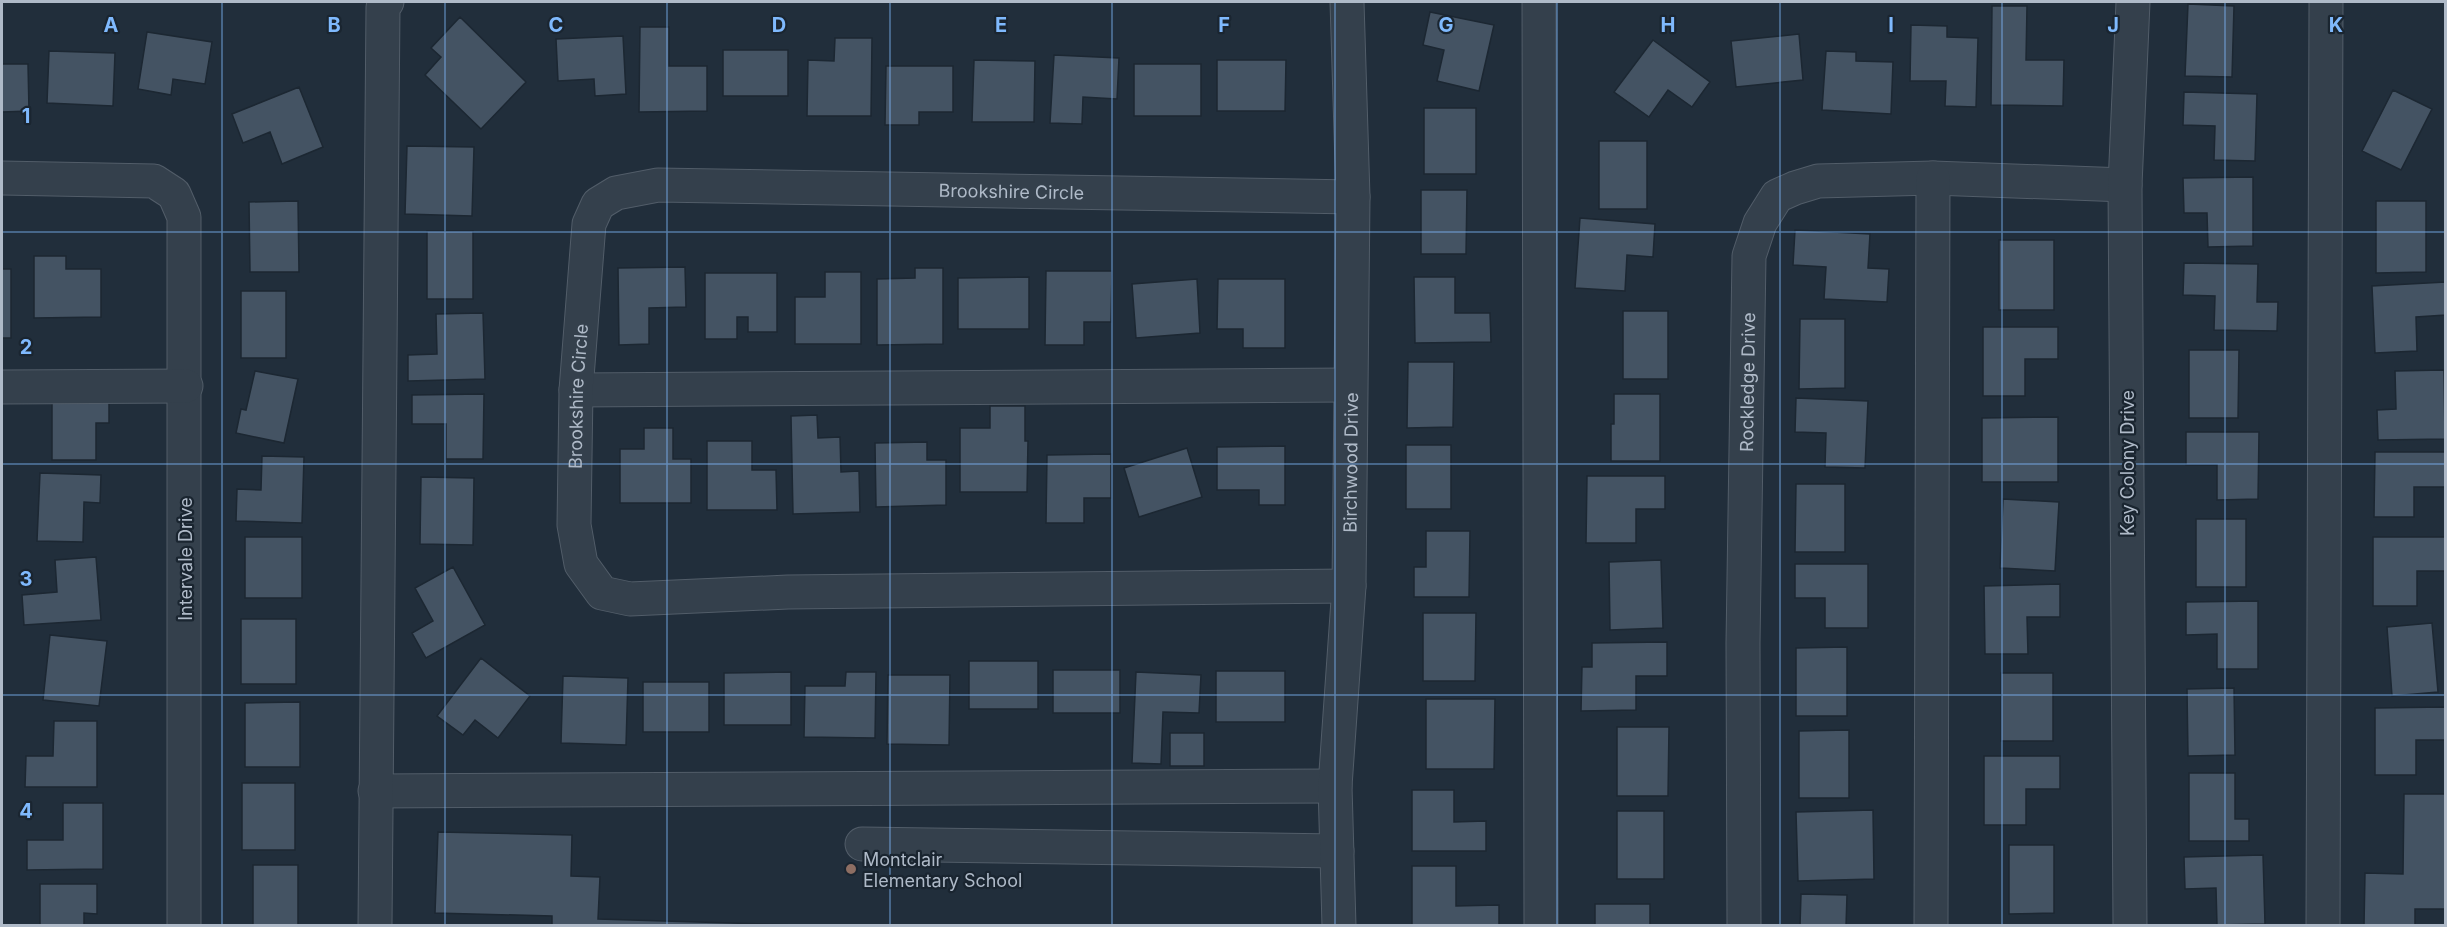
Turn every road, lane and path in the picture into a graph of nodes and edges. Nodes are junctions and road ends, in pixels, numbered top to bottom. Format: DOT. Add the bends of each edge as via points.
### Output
graph roads {
  1 [pos="387,2"];
  2 [pos="1347,2"];
  3 [pos="1539,2"];
  4 [pos="2133,2"];
  5 [pos="2326,2"];
  6 [pos="2,178"];
  7 [pos="1933,178"];
  8 [pos="2125,185"];
  9 [pos="1353,197"];
  10 [pos="1349,386"];
  11 [pos="2,387"];
  12 [pos="186,387"];
  13 [pos="576,390"];
  14 [pos="1349,586"];
  15 [pos="1335,786"];
  16 [pos="375,791"];
  17 [pos="862,844"];
  18 [pos="1336,851"];
  19 [pos="184,926"];
  20 [pos="375,926"];
  21 [pos="1339,926"];
  22 [pos="1541,926"];
  23 [pos="1744,926"];
  24 [pos="1930,926"];
  25 [pos="2130,926"];
  26 [pos="2323,926"];
  1 -- 16 [label="street" via="383,7"];
  2 -- 9 [label="street, Birchwood Drive"];
  3 -- 22 [label="street"];
  4 -- 8 [label="street, Key Colony Drive"];
  5 -- 26 [label="street"];
  6 -- 12 [label="street, Intervale Drive" via="154,181 174,194 184,217"];
  7 -- 8 [label="street, Rockledge Drive"];
  7 -- 23 [label="street, Rockledge Drive" via="1818,181 1795,188 1777,196 1760,223 1749,256 1743,642"];
  7 -- 24 [label="street"];
  8 -- 25 [label="street, Key Colony Drive"];
  9 -- 10 [label="street, Birchwood Drive"];
  9 -- 13 [label="street, Brookshire Circle" via="658,185 616,193 598,204 588,224"];
  10 -- 13 [label="street"];
  10 -- 14 [label="street, Birchwood Drive"];
  11 -- 12 [label="street"];
  12 -- 19 [label="street, Intervale Drive"];
  13 -- 14 [label="street, Brookshire Circle" via="574,525 581,564 602,593 630,599 788,592"];
  14 -- 15 [label="street, Birchwood Drive"];
  15 -- 16 [label="street"];
  15 -- 18 [label="street, Birchwood Drive"];
  16 -- 20 [label="street"];
  17 -- 18 [label="street"];
  18 -- 21 [label="street, Birchwood Drive"];
}
